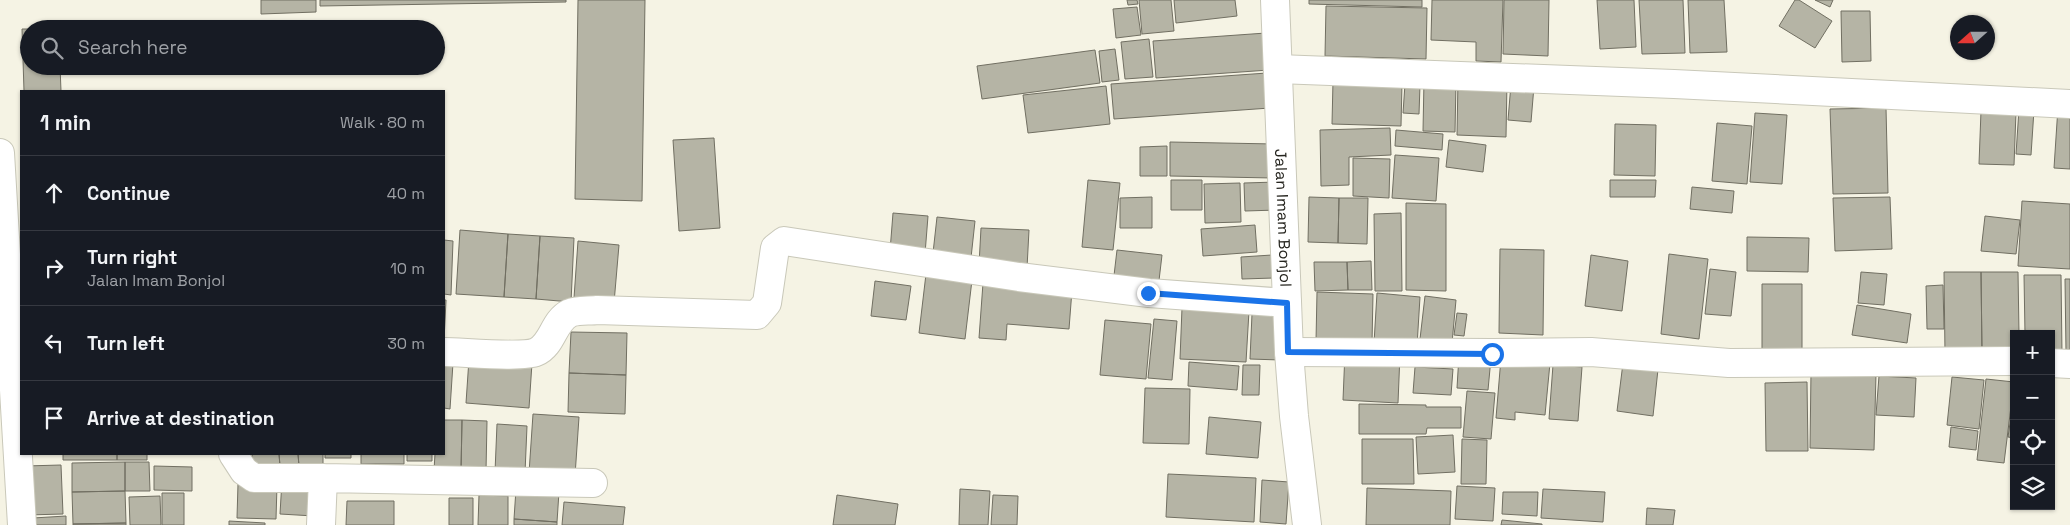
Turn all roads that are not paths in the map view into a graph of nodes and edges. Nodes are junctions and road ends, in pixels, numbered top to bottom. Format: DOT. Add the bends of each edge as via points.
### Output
graph roads {
  1 [pos="1274,0"];
  2 [pos="1278,69"];
  3 [pos="2070,104"];
  4 [pos="0,153"];
  5 [pos="1287,303"];
  6 [pos="17,347"];
  7 [pos="445,352"];
  8 [pos="1288,352"];
  9 [pos="2010,361"];
  10 [pos="2055,363"];
  11 [pos="2070,364"];
  12 [pos="20,454"];
  13 [pos="20,455"];
  14 [pos="234,455"];
  15 [pos="322,478"];
  16 [pos="593,483"];
  17 [pos="22,525"];
  18 [pos="321,525"];
  19 [pos="1307,525"];
  1 -- 2 [label="street, Jalan Imam Bonjol"];
  2 -- 3 [label="street"];
  2 -- 5 [label="street, Jalan Imam Bonjol"];
  4 -- 6 [label="street"];
  5 -- 7 [label="street" via="1148,293 784,241 775,248 767,302 757,315 571,312 561,320 548,343 535,352"];
  5 -- 8 [label="street, Jalan Imam Bonjol"];
  6 -- 12 [label="street"];
  8 -- 9 [label="street" via="1590,352 1729,363"];
  8 -- 19 [label="street, Jalan Imam Bonjol"];
  10 -- 11 [label="street"];
  13 -- 17 [label="street"];
  14 -- 15 [label="street" via="244,471 254,478"];
  15 -- 16 [label="street"];
  15 -- 18 [label="street"];
}
